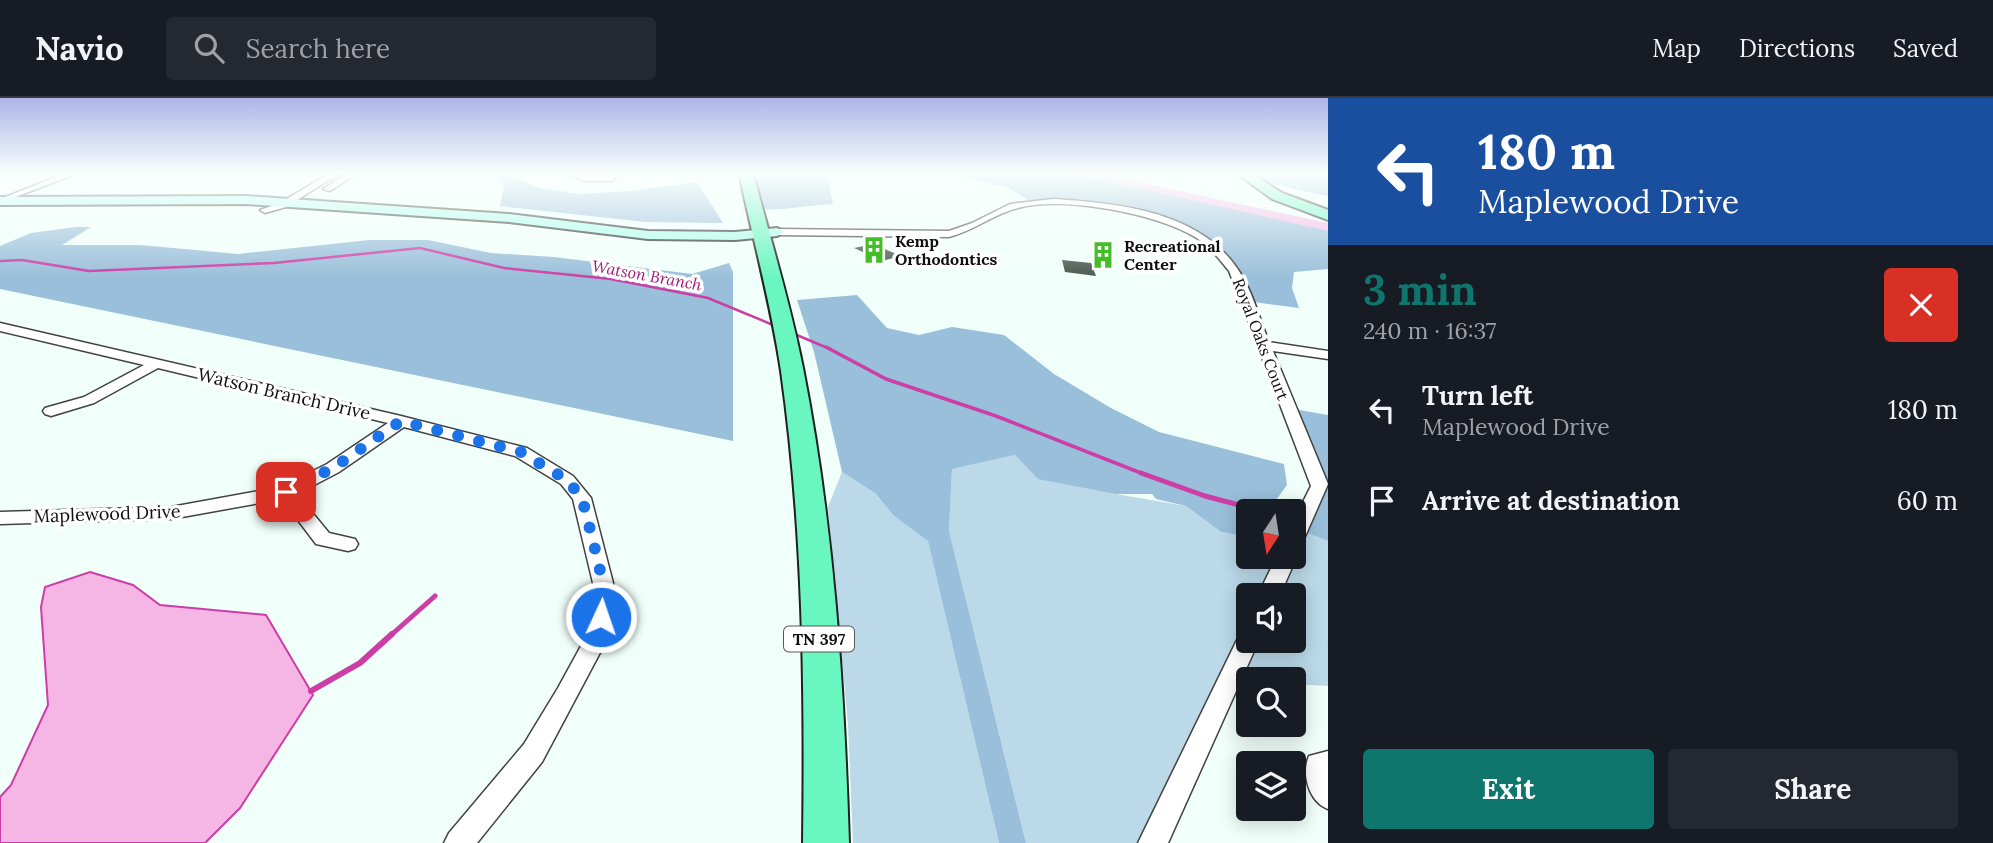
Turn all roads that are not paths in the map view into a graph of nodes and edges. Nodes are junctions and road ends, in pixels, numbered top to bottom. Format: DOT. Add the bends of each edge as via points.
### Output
graph roads {
  1 [pos="274,208"];
  2 [pos="373,208"];
  3 [pos="758,208"];
  4 [pos="1010,208"];
  5 [pos="1100,208"];
  6 [pos="1308,208"];
  7 [pos="265,210"];
  8 [pos="1328,215"];
  9 [pos="767,232"];
  10 [pos="0,327"];
  11 [pos="1264,349"];
  12 [pos="1328,355"];
  13 [pos="1328,363"];
  14 [pos="156,364"];
  15 [pos="51,411"];
  16 [pos="401,421"];
  17 [pos="286,492"];
  18 [pos="1306,516"];
  19 [pos="0,517"];
  20 [pos="348,544"];
  21 [pos="1242,653"];
  22 [pos="1328,763"];
  23 [pos="1328,796"];
  24 [pos="459,843"];
  25 [pos="826,843"];
  26 [pos="1153,843"];
  1 -- 7 [label="street"];
  2 -- 9 [label="main road" via="509,218 622,233 712,236"];
  3 -- 9 [label="main road, TN 397"];
  4 -- 9 [label="street, Royal Oaks Court" via="977,227 949,234"];
  5 -- 11 [label="street, Royal Oaks Court" via="1180,226 1219,251 1234,271"];
  6 -- 8 [label="main road"];
  9 -- 25 [label="main road, TN 397" via="792,369 813,527"];
  10 -- 14 [label="street, Watson Branch Drive"];
  11 -- 12 [label="street"];
  11 -- 13 [label="street"];
  11 -- 18 [label="street, Royal Oaks Court" via="1320,486"];
  14 -- 15 [label="street" via="89,401"];
  14 -- 16 [label="street, Watson Branch Drive"];
  16 -- 17 [label="street, Maplewood Drive" via="333,468"];
  16 -- 24 [label="street, Watson Branch Drive" via="521,452 567,480 582,498 603,583 601,617 592,646 567,695 533,753"];
  17 -- 19 [label="street, Maplewood Drive" via="171,513"];
  17 -- 20 [label="street" via="323,539"];
  21 -- 26 [label="street"];
  22 -- 23 [label="street" via="1318,765"];
}
